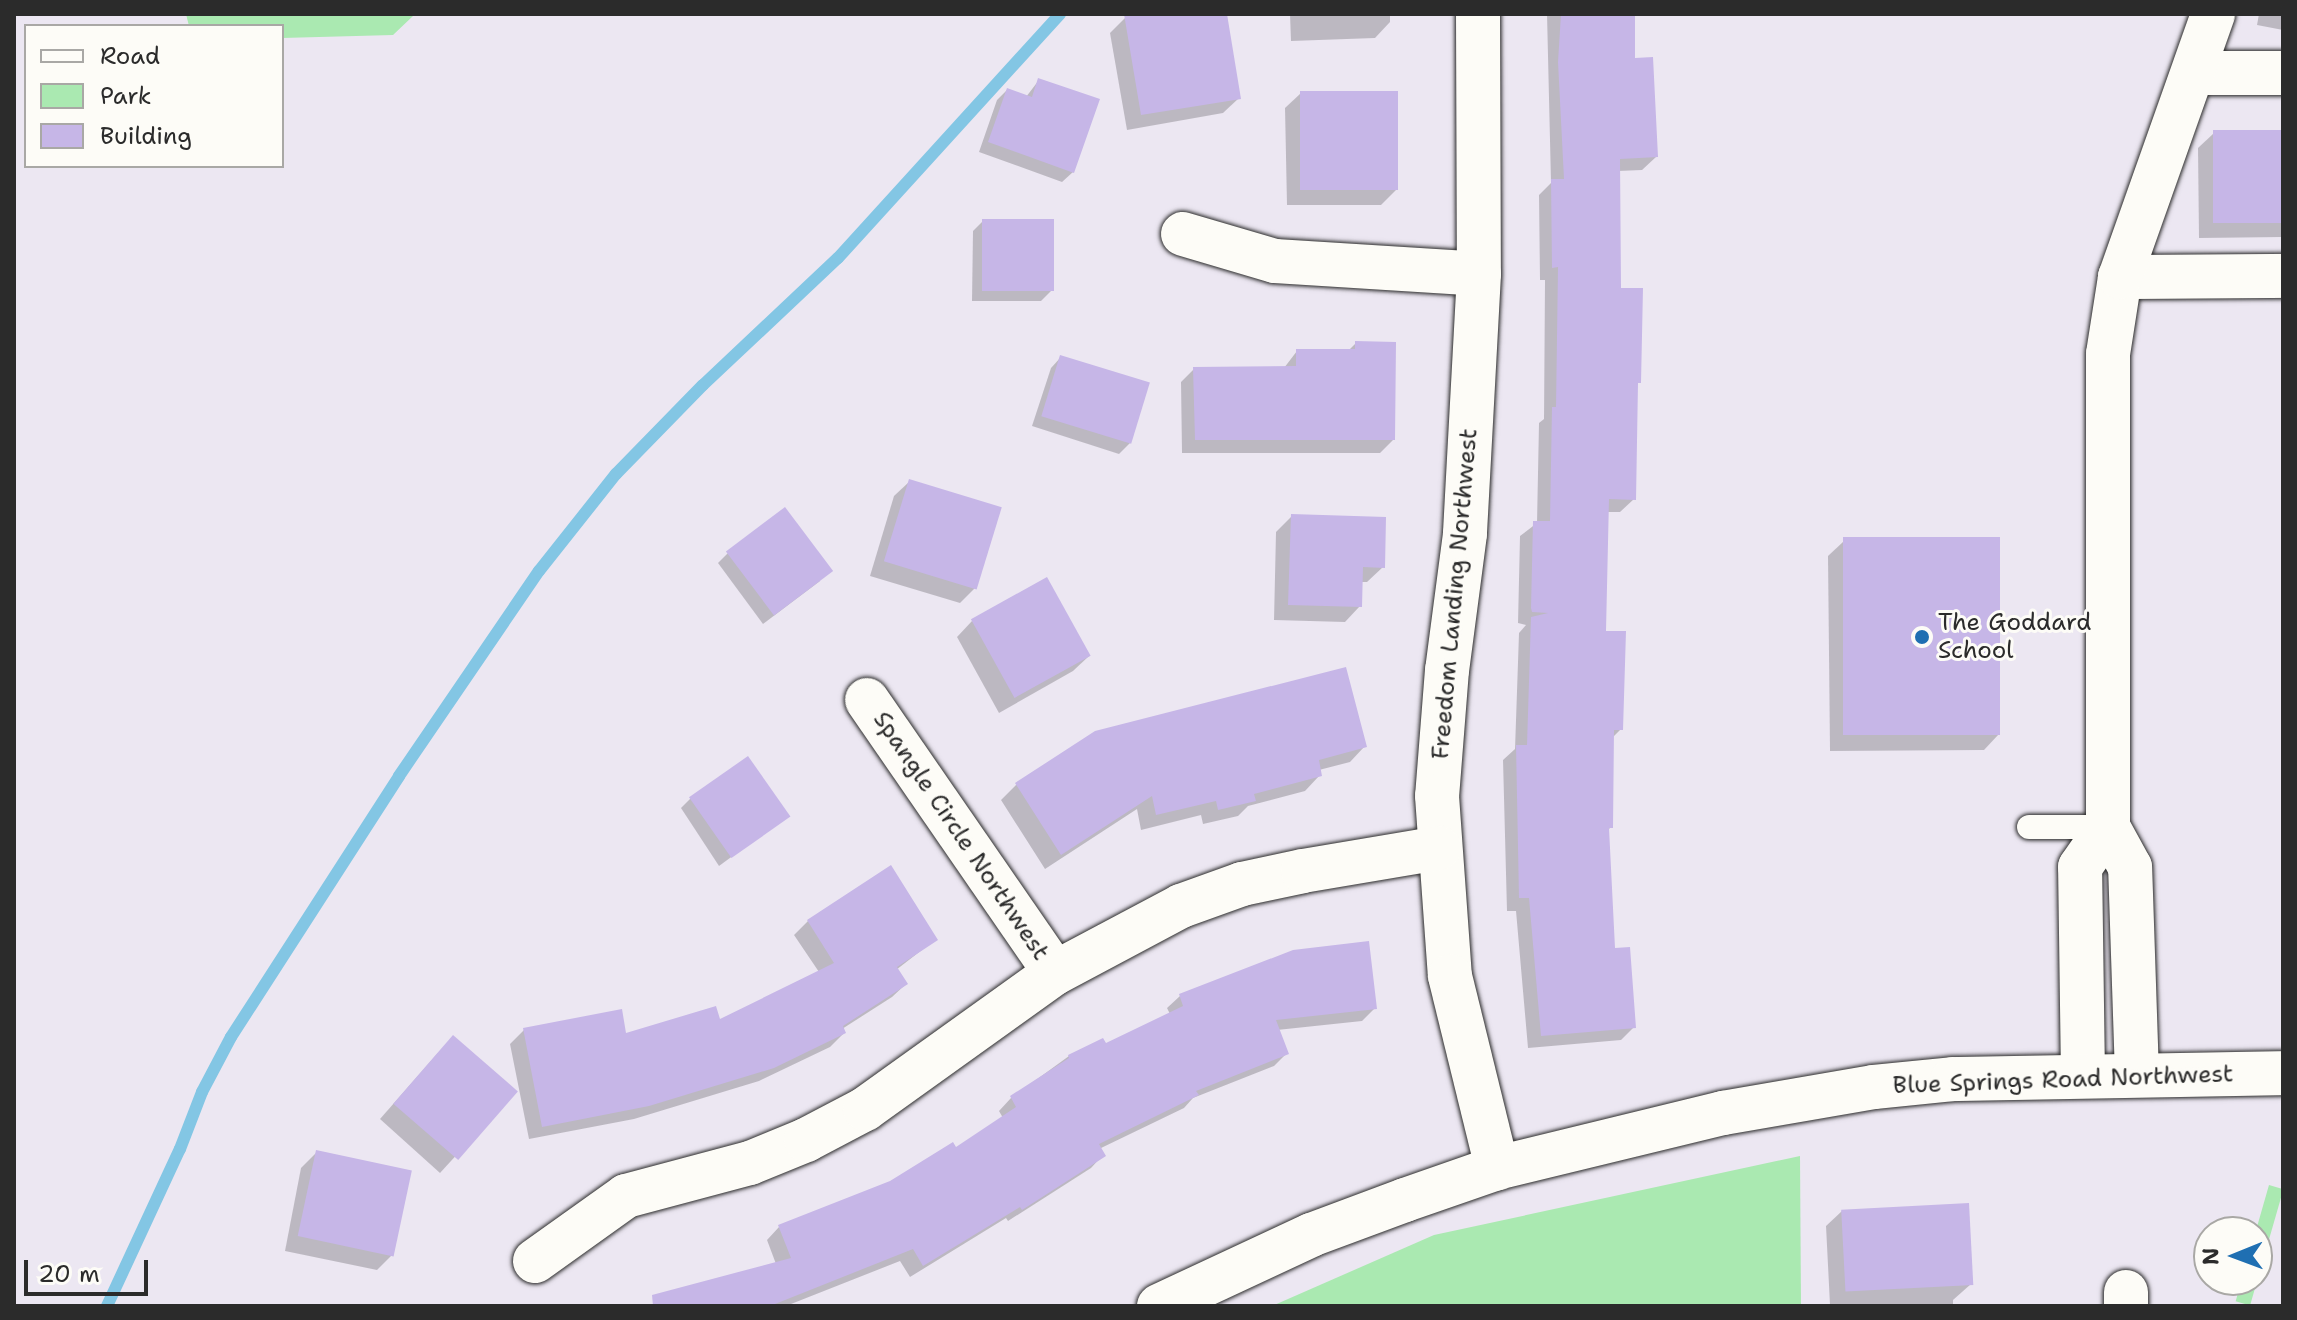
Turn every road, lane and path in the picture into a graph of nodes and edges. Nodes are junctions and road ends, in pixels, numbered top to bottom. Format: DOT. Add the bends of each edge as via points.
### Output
graph roads {
  1 [pos="1478,14"];
  2 [pos="2213,14"];
  3 [pos="2193,73"];
  4 [pos="2283,73"];
  5 [pos="1183,234"];
  6 [pos="1479,274"];
  7 [pos="2283,276"];
  8 [pos="2120,277"];
  9 [pos="867,700"];
  10 [pos="2029,827"];
  11 [pos="2108,827"];
  12 [pos="1439,848"];
  13 [pos="1055,973"];
  14 [pos="2283,1073"];
  15 [pos="2137,1075"];
  16 [pos="2083,1076"];
  17 [pos="1497,1168"];
  18 [pos="535,1261"];
  19 [pos="1159,1306"];
  1 -- 6 [label="street, Freedom Landing Northwest"];
  2 -- 3 [label="street"];
  3 -- 4 [label="street"];
  3 -- 8 [label="street"];
  5 -- 6 [label="street" via="1275,261"];
  6 -- 12 [label="street, Freedom Landing Northwest" via="1465,534 1437,796"];
  7 -- 8 [label="street"];
  8 -- 11 [label="street" via="2108,354"];
  9 -- 13 [label="street, Spangle Circle Northwest"];
  10 -- 11 [label="lane"];
  11 -- 15 [label="street" via="2130,867"];
  11 -- 16 [label="street" via="2080,867"];
  12 -- 13 [label="street" via="1242,884 1181,906"];
  12 -- 17 [label="street, Freedom Landing Northwest" via="1450,976"];
  13 -- 18 [label="street" via="865,1109 750,1163 626,1196"];
  14 -- 15 [label="street, Blue Springs Road Northwest"];
  15 -- 16 [label="street, Blue Springs Road Northwest"];
  16 -- 17 [label="street, Blue Springs Road Northwest" via="1953,1079 1859,1089 1723,1113"];
  17 -- 19 [label="street, Blue Springs Road Northwest" via="1311,1235"];
}
